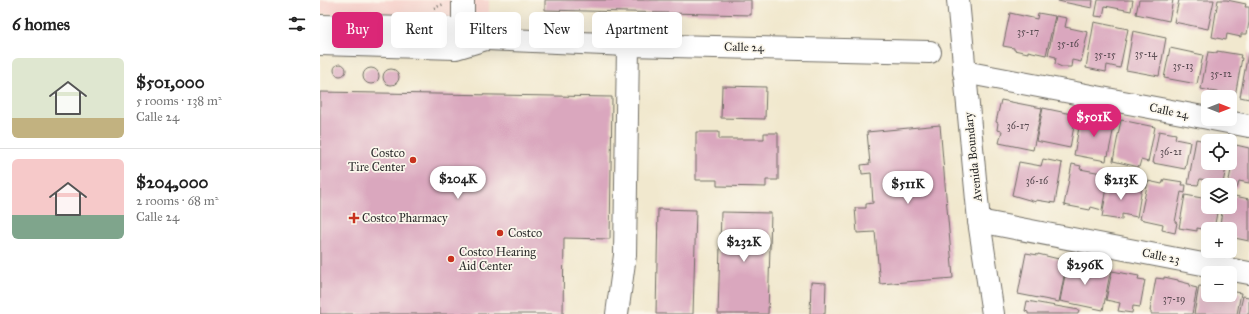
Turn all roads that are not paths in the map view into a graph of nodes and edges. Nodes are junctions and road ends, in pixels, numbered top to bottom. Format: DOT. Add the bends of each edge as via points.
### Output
graph roads {
  1 [pos="463,0"];
  2 [pos="958,0"];
  3 [pos="463,12"];
  4 [pos="320,26"];
  5 [pos="455,30"];
  6 [pos="521,40"];
  7 [pos="592,43"];
  8 [pos="320,44"];
  9 [pos="682,46"];
  10 [pos="455,48"];
  11 [pos="628,48"];
  12 [pos="930,52"];
  13 [pos="964,72"];
  14 [pos="1201,117"];
  15 [pos="1237,124"];
  16 [pos="1249,126"];
  17 [pos="979,221"];
  18 [pos="1249,273"];
  19 [pos="617,314"];
  20 [pos="992,314"];
  1 -- 3 [label="street"];
  2 -- 13 [label="street, Avenida Boundary"];
  4 -- 5 [label="street, Calle 24"];
  6 -- 7 [label="street, Calle 24"];
  8 -- 10 [label="street, Calle 24"];
  9 -- 12 [label="street, Calle 24"];
  11 -- 19 [label="street" via="625,256"];
  13 -- 14 [label="street, Calle 24"];
  13 -- 17 [label="street, Avenida Boundary"];
  15 -- 16 [label="street"];
  17 -- 18 [label="street, Calle 23"];
  17 -- 20 [label="street, Avenida Boundary"];
}
